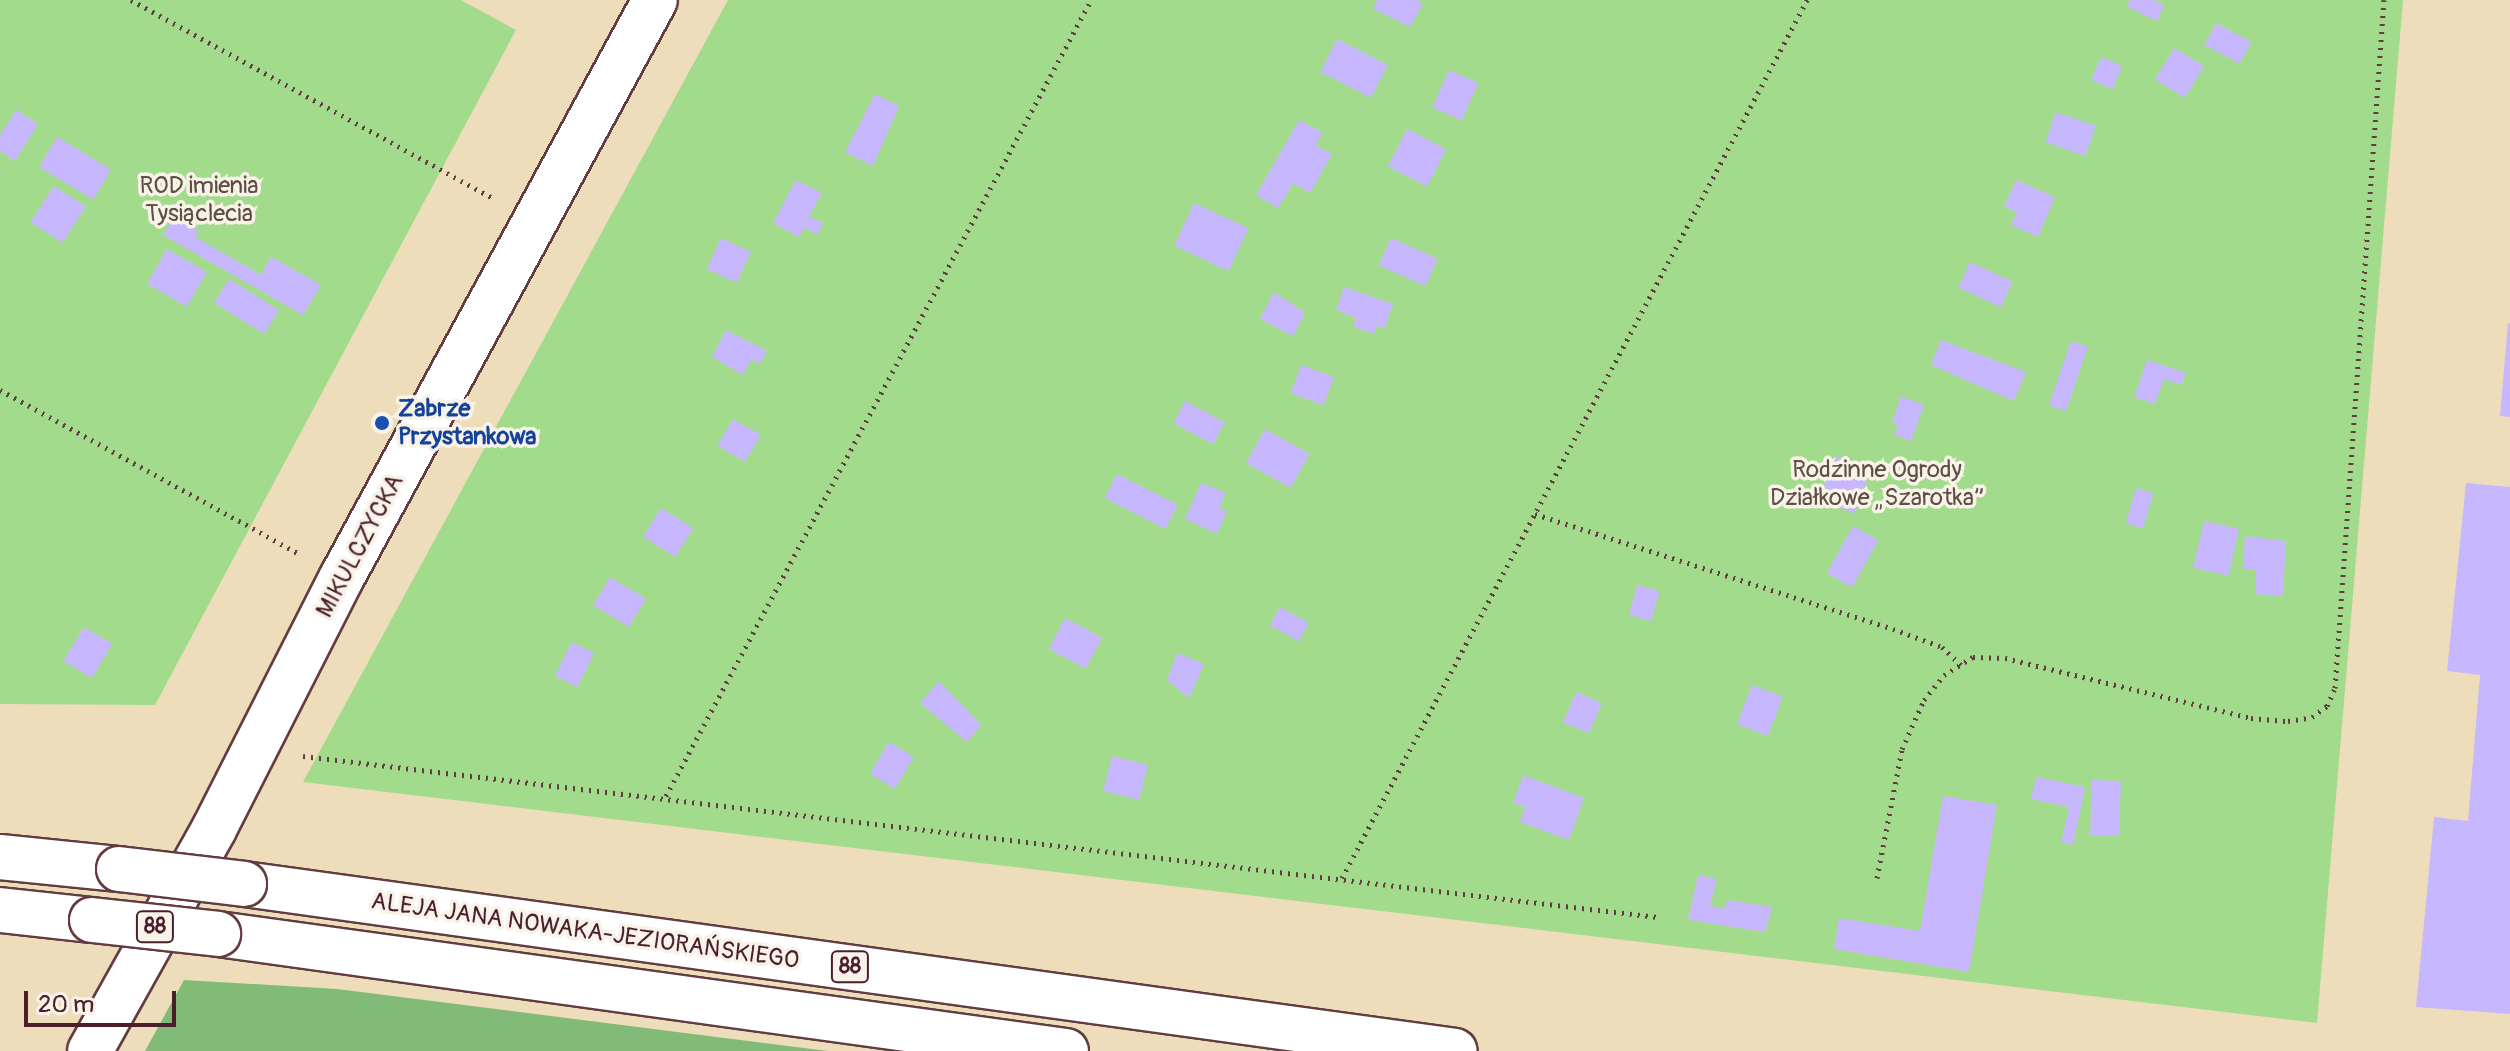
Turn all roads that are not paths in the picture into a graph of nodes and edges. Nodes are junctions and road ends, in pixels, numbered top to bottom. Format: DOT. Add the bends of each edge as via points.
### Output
graph roads {
  1 [pos="655,0"];
  2 [pos="0,857"];
  3 [pos="0,910"];
  4 [pos="90,1051"];
  5 [pos="1066,1051"];
  6 [pos="1455,1051"];
  1 -- 4 [label="main road, MIKULCZYCKA"];
  2 -- 6 [label="main road, ALEJA JANA NOWAKA-JEZIORAŃSKIEGO / 88, bridge" via="244,884"];
  3 -- 5 [label="main road, 88, bridge" via="218,934"];
}
